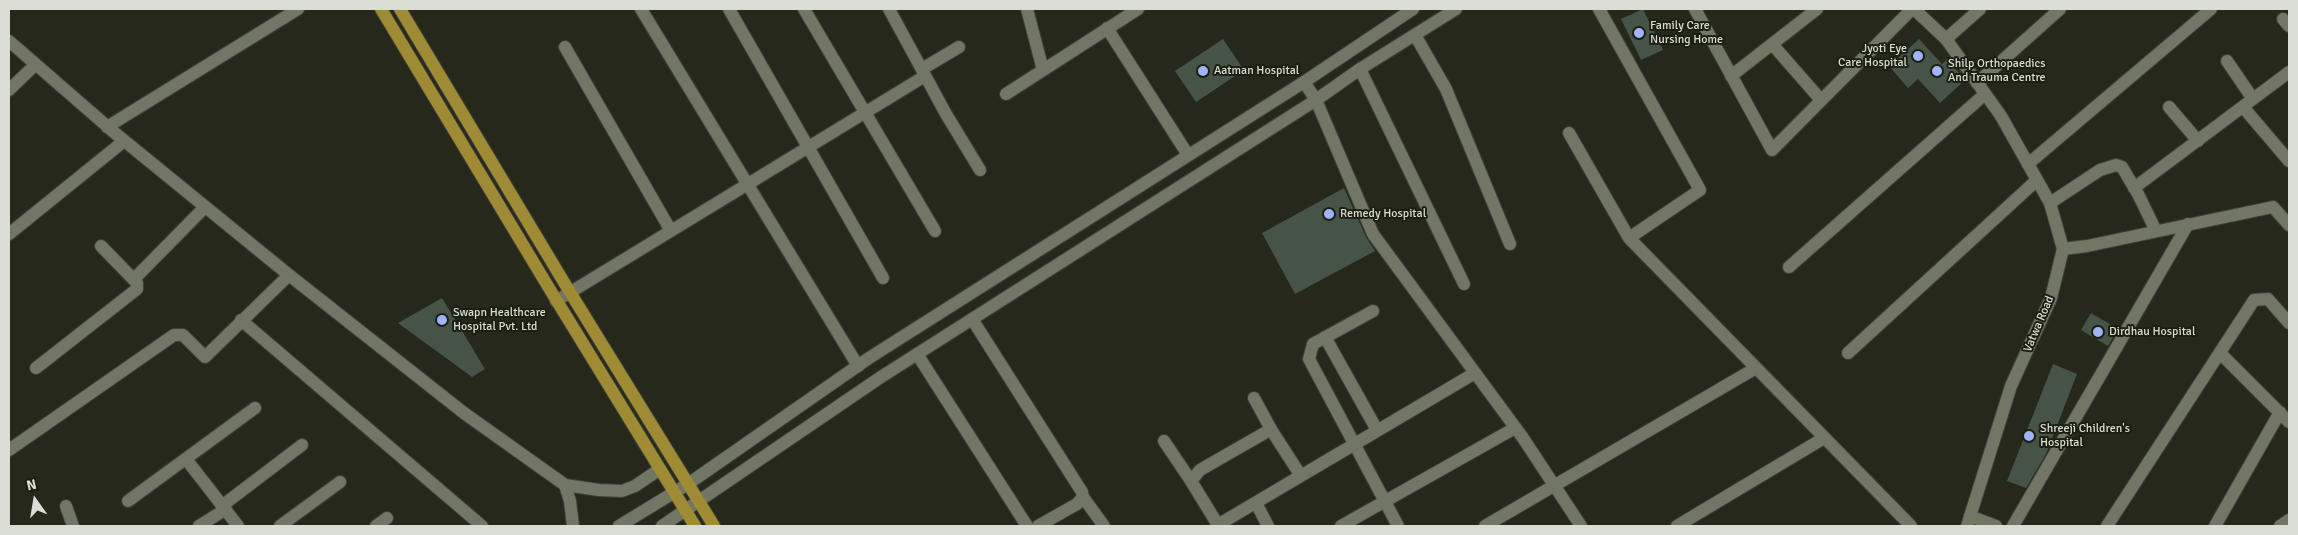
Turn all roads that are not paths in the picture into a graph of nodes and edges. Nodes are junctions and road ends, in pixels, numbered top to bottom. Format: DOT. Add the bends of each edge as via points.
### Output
graph roads {
  1 [pos="298,9"];
  2 [pos="381,9"];
  3 [pos="400,9"];
  4 [pos="640,9"];
  5 [pos="729,9"];
  6 [pos="804,9"];
  7 [pos="889,9"];
  8 [pos="1027,9"];
  9 [pos="1138,9"];
  10 [pos="1413,9"];
  11 [pos="1456,9"];
  12 [pos="1599,9"];
  13 [pos="1694,9"];
  14 [pos="1818,9"];
  15 [pos="1913,9"];
  16 [pos="1980,9"];
  17 [pos="2060,9"];
  18 [pos="2211,9"];
  19 [pos="1107,28"];
  20 [pos="1415,35"];
  21 [pos="1946,39"];
  22 [pos="9,41"];
  23 [pos="1772,44"];
  24 [pos="565,47"];
  25 [pos="959,47"];
  26 [pos="2227,61"];
  27 [pos="35,65"];
  28 [pos="1360,69"];
  29 [pos="1042,70"];
  30 [pos="2289,72"];
  31 [pos="923,73"];
  32 [pos="1731,76"];
  33 [pos="1304,82"];
  34 [pos="1977,83"];
  35 [pos="9,90"];
  36 [pos="1006,94"];
  37 [pos="1985,94"];
  38 [pos="1316,100"];
  39 [pos="1821,100"];
  40 [pos="2248,103"];
  41 [pos="2169,107"];
  42 [pos="864,113"];
  43 [pos="107,127"];
  44 [pos="1569,133"];
  45 [pos="124,141"];
  46 [pos="2198,141"];
  47 [pos="809,147"];
  48 [pos="1188,155"];
  49 [pos="2289,162"];
  50 [pos="2028,164"];
  51 [pos="980,170"];
  52 [pos="2037,180"];
  53 [pos="747,184"];
  54 [pos="2134,188"];
  55 [pos="2050,203"];
  56 [pos="206,207"];
  57 [pos="2188,224"];
  58 [pos="2289,225"];
  59 [pos="671,231"];
  60 [pos="935,231"];
  61 [pos="2156,231"];
  62 [pos="9,234"];
  63 [pos="1629,238"];
  64 [pos="1510,244"];
  65 [pos="100,246"];
  66 [pos="2063,249"];
  67 [pos="1790,267"];
  68 [pos="289,275"];
  69 [pos="884,278"];
  70 [pos="134,279"];
  71 [pos="1464,284"];
  72 [pos="571,292"];
  73 [pos="556,301"];
  74 [pos="1373,312"];
  75 [pos="972,319"];
  76 [pos="240,320"];
  77 [pos="2289,323"];
  78 [pos="1326,336"];
  79 [pos="1848,353"];
  80 [pos="2220,353"];
  81 [pos="917,354"];
  82 [pos="858,366"];
  83 [pos="36,368"];
  84 [pos="1756,368"];
  85 [pos="1476,374"];
  86 [pos="1254,398"];
  87 [pos="255,408"];
  88 [pos="2285,417"];
  89 [pos="1515,428"];
  90 [pos="1377,430"];
  91 [pos="1272,431"];
  92 [pos="1824,438"];
  93 [pos="1164,441"];
  94 [pos="1353,444"];
  95 [pos="302,445"];
  96 [pos="9,450"];
  97 [pos="186,460"];
  98 [pos="660,469"];
  99 [pos="1301,476"];
  100 [pos="1191,481"];
  101 [pos="340,482"];
  102 [pos="688,484"];
  103 [pos="565,485"];
  104 [pos="1554,485"];
  105 [pos="675,493"];
  106 [pos="1083,497"];
  107 [pos="128,501"];
  108 [pos="699,501"];
  109 [pos="1256,502"];
  110 [pos="1384,502"];
  111 [pos="66,506"];
  112 [pos="225,507"];
  113 [pos="686,510"];
  114 [pos="387,518"];
  115 [pos="2289,520"];
  116 [pos="1968,521"];
  117 [pos="73,526"];
  118 [pos="198,526"];
  119 [pos="238,526"];
  120 [pos="280,526"];
  121 [pos="376,526"];
  122 [pos="482,526"];
  123 [pos="573,526"];
  124 [pos="619,526"];
  125 [pos="662,526"];
  126 [pos="696,526"];
  127 [pos="714,526"];
  128 [pos="1027,526"];
  129 [pos="1038,526"];
  130 [pos="1104,526"];
  131 [pos="1217,526"];
  132 [pos="1268,526"];
  133 [pos="1341,526"];
  134 [pos="1398,526"];
  135 [pos="1485,526"];
  136 [pos="1581,526"];
  137 [pos="1678,526"];
  138 [pos="1912,526"];
  139 [pos="1996,526"];
  140 [pos="2013,526"];
  141 [pos="2110,526"];
  142 [pos="2215,526"];
  143 [pos="2280,526"];
  1 -- 43 [label="street"];
  2 -- 73 [label="main road"];
  3 -- 72 [label="main road"];
  4 -- 53 [label="street"];
  5 -- 47 [label="street"];
  6 -- 42 [label="street"];
  7 -- 31 [label="street"];
  8 -- 29 [label="street"];
  9 -- 19 [label="street"];
  10 -- 33 [label="street"];
  11 -- 20 [label="street"];
  12 -- 63 [label="street" via="1700,190"];
  13 -- 32 [label="street"];
  14 -- 23 [label="street"];
  15 -- 21 [label="street, Vatwa Road"];
  15 -- 39 [label="street"];
  16 -- 21 [label="street"];
  17 -- 34 [label="street"];
  18 -- 50 [label="street"];
  19 -- 29 [label="street"];
  19 -- 48 [label="street"];
  20 -- 28 [label="street"];
  20 -- 64 [label="street" via="1446,88"];
  21 -- 34 [label="street, Vatwa Road"];
  22 -- 27 [label="street"];
  23 -- 32 [label="street"];
  23 -- 39 [label="street"];
  24 -- 59 [label="street"];
  25 -- 31 [label="street"];
  26 -- 40 [label="street"];
  27 -- 35 [label="street"];
  27 -- 43 [label="street"];
  28 -- 38 [label="street"];
  28 -- 71 [label="street"];
  29 -- 36 [label="street"];
  30 -- 40 [label="street"];
  31 -- 42 [label="street"];
  31 -- 51 [label="street"];
  32 -- 39 [label="street" via="1772,150"];
  33 -- 38 [label="street"];
  33 -- 48 [label="street"];
  34 -- 37 [label="street, Vatwa Road"];
  37 -- 50 [label="street, Vatwa Road"];
  37 -- 67 [label="street"];
  38 -- 75 [label="street"];
  38 -- 85 [label="street" via="1373,234"];
  40 -- 46 [label="street"];
  40 -- 49 [label="street"];
  41 -- 46 [label="street"];
  42 -- 47 [label="street"];
  42 -- 60 [label="street"];
  43 -- 45 [label="street"];
  44 -- 63 [label="street"];
  45 -- 56 [label="street"];
  45 -- 62 [label="street"];
  46 -- 54 [label="street"];
  47 -- 53 [label="street"];
  47 -- 69 [label="street"];
  48 -- 82 [label="street"];
  50 -- 52 [label="street, Vatwa Road"];
  52 -- 55 [label="street, Vatwa Road"];
  52 -- 79 [label="street"];
  53 -- 59 [label="street"];
  53 -- 82 [label="street"];
  54 -- 55 [label="street" via="2122,168 2116,165 2100,170"];
  54 -- 61 [label="street"];
  55 -- 66 [label="street, Vatwa Road"];
  56 -- 68 [label="street"];
  56 -- 70 [label="street"];
  57 -- 58 [label="street" via="2273,207"];
  57 -- 61 [label="street"];
  57 -- 140 [label="street"];
  59 -- 72 [label="street"];
  61 -- 66 [label="street"];
  63 -- 84 [label="street"];
  65 -- 70 [label="street"];
  66 -- 116 [label="street, Vatwa Road" via="2051,298 2011,386"];
  68 -- 76 [label="street"];
  68 -- 103 [label="street" via="464,413"];
  70 -- 83 [label="street" via="137,289"];
  72 -- 73 [label="street"];
  72 -- 102 [label="main road"];
  73 -- 98 [label="main road"];
  74 -- 78 [label="street"];
  75 -- 81 [label="street"];
  75 -- 106 [label="street" via="1079,485"];
  76 -- 96 [label="street" via="205,357 183,335 174,335"];
  76 -- 122 [label="street"];
  77 -- 80 [label="street" via="2268,299 2254,300"];
  78 -- 90 [label="street"];
  78 -- 94 [label="street" via="1313,344 1309,360"];
  80 -- 88 [label="street"];
  80 -- 141 [label="street"];
  81 -- 108 [label="street"];
  81 -- 128 [label="street"];
  82 -- 102 [label="street"];
  84 -- 92 [label="street"];
  84 -- 104 [label="street"];
  85 -- 89 [label="street"];
  85 -- 90 [label="street"];
  86 -- 91 [label="street"];
  87 -- 97 [label="street"];
  88 -- 142 [label="street"];
  89 -- 104 [label="street"];
  89 -- 110 [label="street"];
  90 -- 94 [label="street"];
  91 -- 99 [label="street"];
  91 -- 100 [label="street" via="1200,470"];
  92 -- 137 [label="street"];
  92 -- 138 [label="street"];
  93 -- 100 [label="street"];
  94 -- 99 [label="street"];
  94 -- 110 [label="street"];
  95 -- 112 [label="street"];
  97 -- 107 [label="street"];
  97 -- 112 [label="street"];
  98 -- 103 [label="street" via="622,491"];
  98 -- 105 [label="main road"];
  99 -- 109 [label="street"];
  100 -- 131 [label="street"];
  101 -- 120 [label="street"];
  102 -- 105 [label="street"];
  102 -- 108 [label="main road"];
  103 -- 123 [label="street"];
  104 -- 135 [label="street"];
  104 -- 136 [label="street"];
  105 -- 113 [label="main road"];
  105 -- 124 [label="street"];
  106 -- 129 [label="street" via="1077,504"];
  106 -- 130 [label="street"];
  108 -- 113 [label="street"];
  108 -- 127 [label="main road"];
  109 -- 131 [label="street"];
  109 -- 132 [label="street"];
  110 -- 133 [label="street"];
  110 -- 134 [label="street"];
  111 -- 117 [label="street"];
  112 -- 118 [label="street"];
  112 -- 119 [label="street"];
  113 -- 125 [label="street"];
  113 -- 126 [label="main road"];
  114 -- 121 [label="street"];
  115 -- 143 [label="street"];
  116 -- 139 [label="street"];
}
